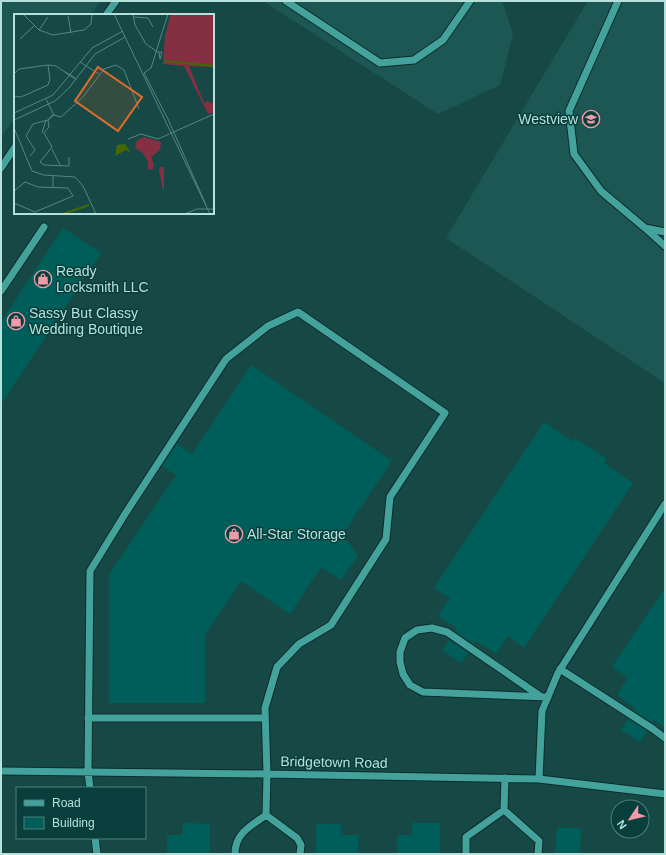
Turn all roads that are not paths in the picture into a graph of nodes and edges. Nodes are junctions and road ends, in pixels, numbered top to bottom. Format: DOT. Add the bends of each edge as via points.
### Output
graph roads {
  1 [pos="116,1"];
  2 [pos="286,1"];
  3 [pos="470,1"];
  4 [pos="618,1"];
  5 [pos="107,14"];
  6 [pos="14,148"];
  7 [pos="1,168"];
  8 [pos="44,227"];
  9 [pos="645,228"];
  10 [pos="665,232"];
  11 [pos="665,246"];
  12 [pos="1,291"];
  13 [pos="665,504"];
  14 [pos="560,669"];
  15 [pos="540,696"];
  16 [pos="548,697"];
  17 [pos="88,718"];
  18 [pos="265,718"];
  19 [pos="665,738"];
  20 [pos="1,772"];
  21 [pos="88,772"];
  22 [pos="267,774"];
  23 [pos="505,778"];
  24 [pos="539,779"];
  25 [pos="90,787"];
  26 [pos="665,794"];
  27 [pos="504,810"];
  28 [pos="266,815"];
  29 [pos="95,839"];
  30 [pos="97,854"];
  31 [pos="235,854"];
  32 [pos="300,854"];
  33 [pos="466,854"];
  34 [pos="538,854"];
  1 -- 5 [label="street"];
  2 -- 3 [label="street" via="380,63 414,60 443,40"];
  4 -- 9 [label="street" via="570,112 574,154 601,191"];
  6 -- 7 [label="street"];
  8 -- 12 [label="street"];
  9 -- 10 [label="street"];
  9 -- 11 [label="street"];
  13 -- 14 [label="street"];
  14 -- 16 [label="street"];
  14 -- 19 [label="street"];
  15 -- 15 [label="street" via="423,692 410,685 403,674 400,652 406,638 418,630 432,628 447,632"];
  15 -- 16 [label="street"];
  16 -- 24 [label="street" via="542,711"];
  17 -- 18 [label="street"];
  17 -- 18 [label="street" via="90,571 226,359 268,326 298,312 444,413 390,497 386,539 331,625 299,644 277,667 265,708"];
  17 -- 21 [label="street"];
  18 -- 22 [label="street"];
  20 -- 21 [label="street, Bridgetown Road"];
  21 -- 22 [label="street, Bridgetown Road"];
  21 -- 25 [label="street"];
  22 -- 23 [label="street, Bridgetown Road"];
  22 -- 28 [label="street"];
  23 -- 24 [label="street, Bridgetown Road"];
  23 -- 27 [label="street"];
  24 -- 26 [label="street, Bridgetown Road"];
  27 -- 33 [label="street" via="466,837"];
  27 -- 34 [label="street" via="539,841"];
  28 -- 31 [label="street" via="240,836 235,846"];
  28 -- 32 [label="street" via="297,838"];
  29 -- 30 [label="street"];
}
